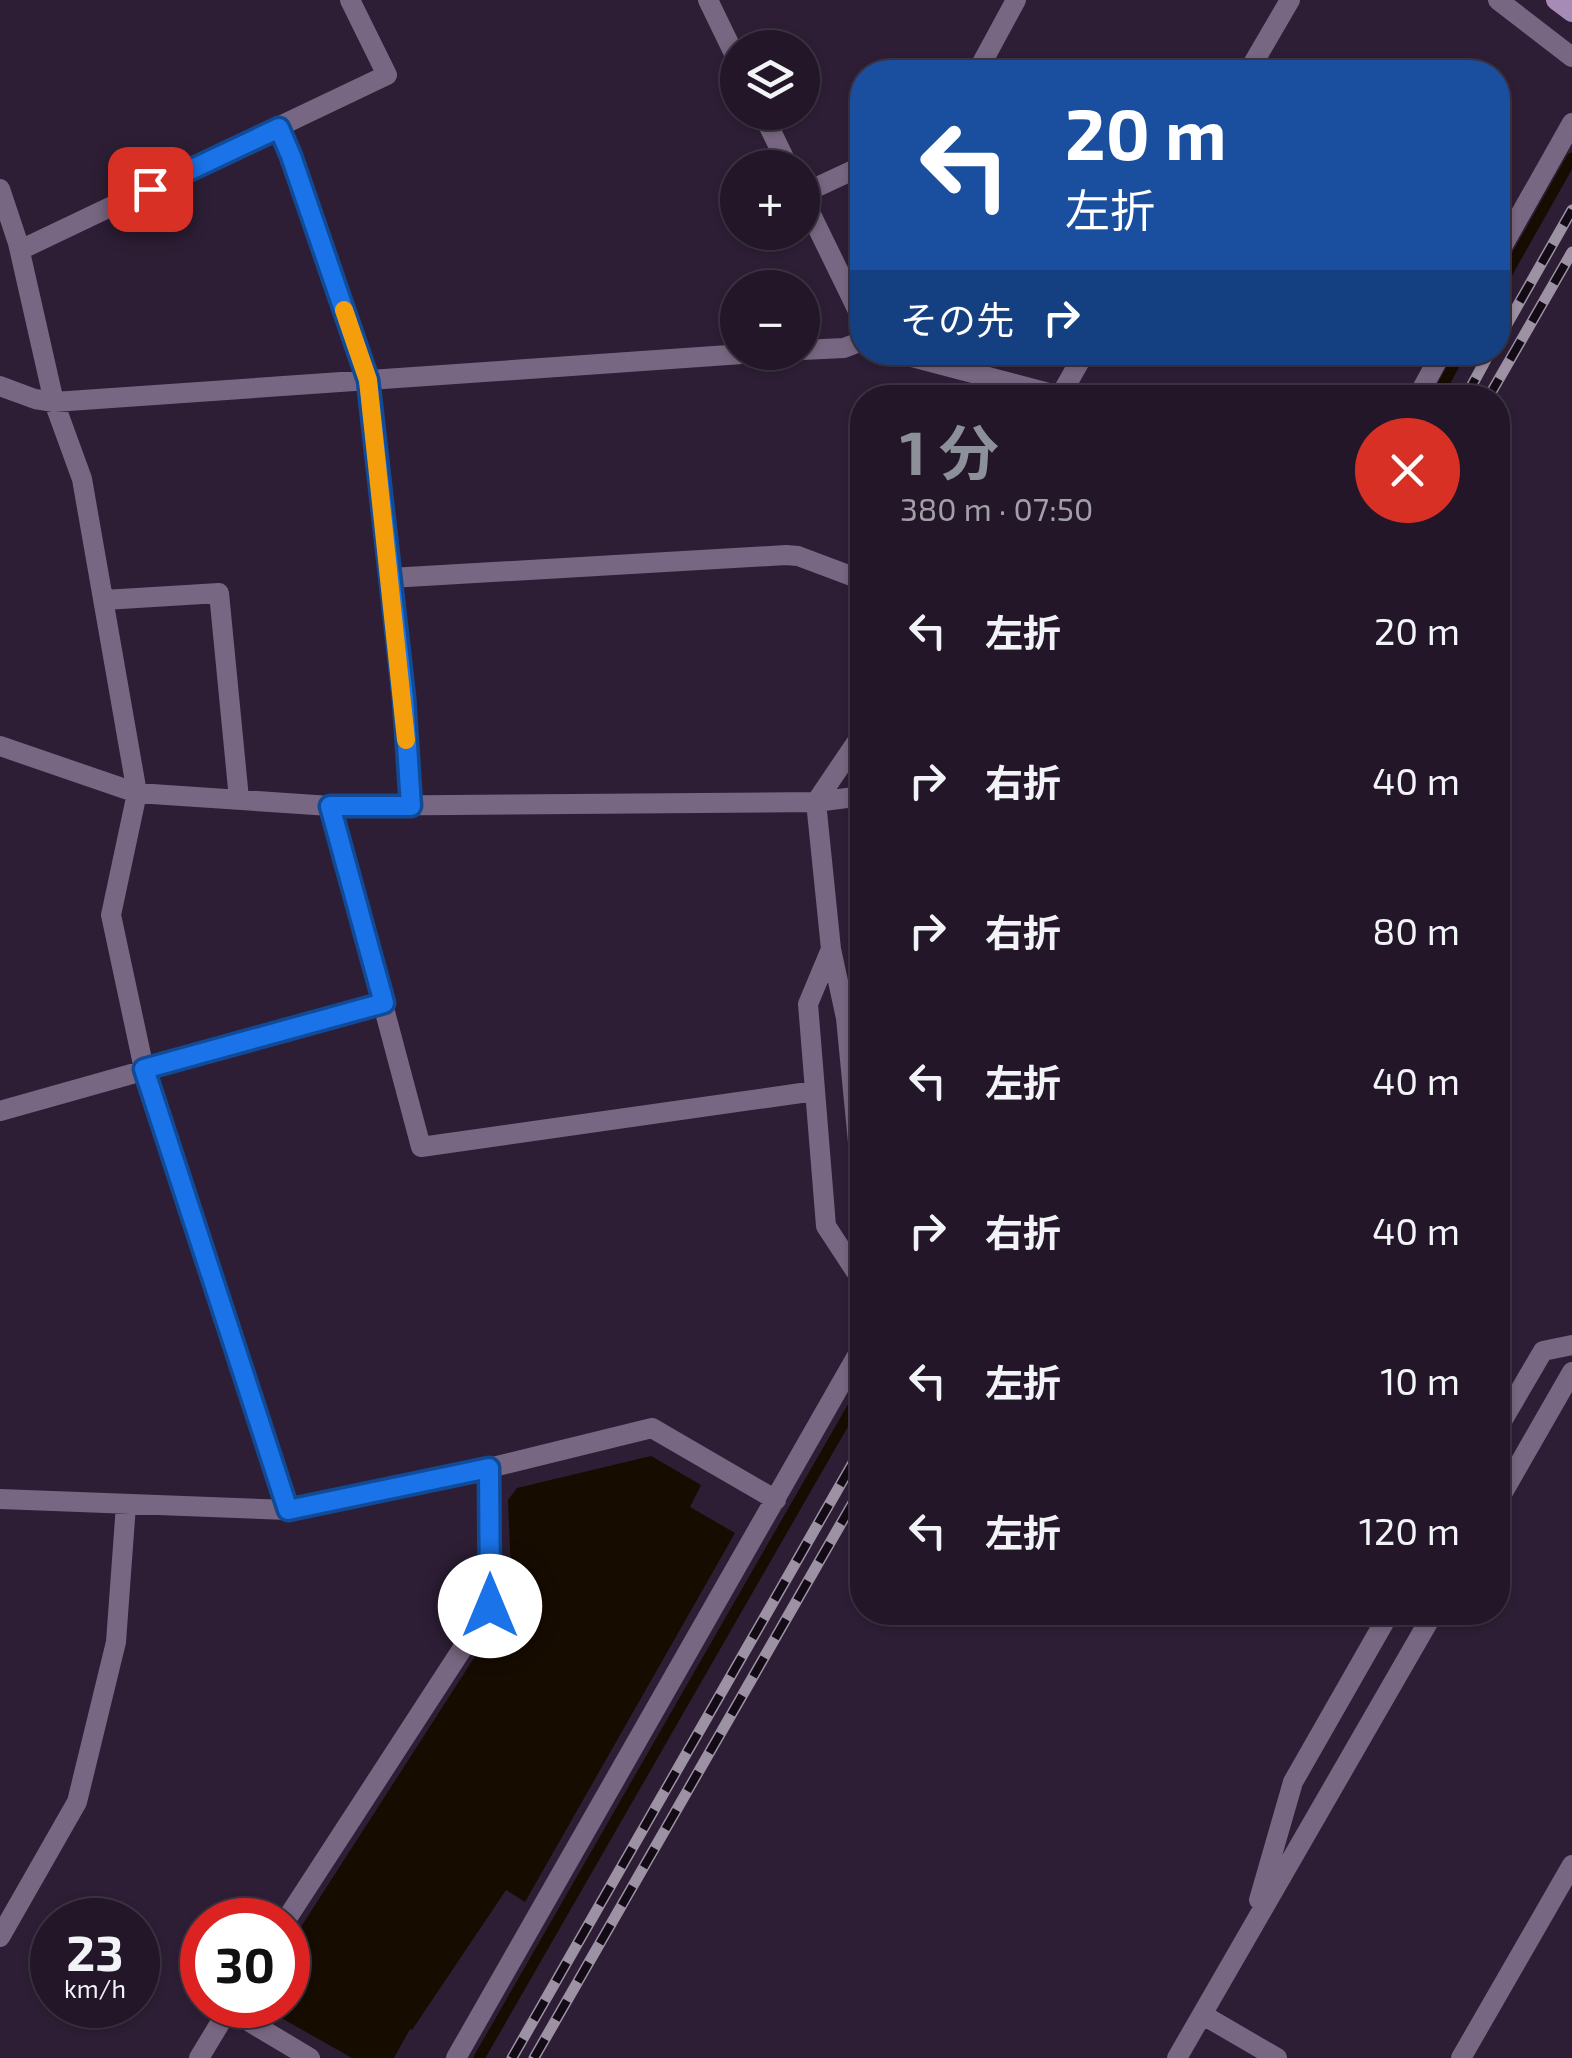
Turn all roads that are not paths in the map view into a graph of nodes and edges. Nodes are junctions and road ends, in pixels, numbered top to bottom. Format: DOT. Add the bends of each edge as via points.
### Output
graph roads {
  1 [pos="350,0"];
  2 [pos="708,0"];
  3 [pos="1016,0"];
  4 [pos="1290,0"];
  5 [pos="1498,0"];
  6 [pos="1556,0"];
  7 [pos="1572,12"];
  8 [pos="723,30"];
  9 [pos="1572,57"];
  10 [pos="984,60"];
  11 [pos="1255,60"];
  12 [pos="1572,123"];
  13 [pos="279,128"];
  14 [pos="850,172"];
  15 [pos="820,186"];
  16 [pos="0,189"];
  17 [pos="820,232"];
  18 [pos="1510,233"];
  19 [pos="20,250"];
  20 [pos="850,295"];
  21 [pos="850,345"];
  22 [pos="820,349"];
  23 [pos="720,356"];
  24 [pos="941,365"];
  25 [pos="368,380"];
  26 [pos="1015,385"];
  27 [pos="0,386"];
  28 [pos="54,402"];
  29 [pos="850,576"];
  30 [pos="390,578"];
  31 [pos="104,600"];
  32 [pos="0,746"];
  33 [pos="850,752"];
  34 [pos="138,793"];
  35 [pos="850,798"];
  36 [pos="240,799"];
  37 [pos="816,802"];
  38 [pos="330,806"];
  39 [pos="411,806"];
  40 [pos="831,948"];
  41 [pos="384,1003"];
  42 [pos="850,1060"];
  43 [pos="144,1069"];
  44 [pos="815,1091"];
  45 [pos="0,1110"];
  46 [pos="850,1263"];
  47 [pos="1572,1345"];
  48 [pos="850,1367"];
  49 [pos="1572,1372"];
  50 [pos="1510,1407"];
  51 [pos="489,1468"];
  52 [pos="1510,1481"];
  53 [pos="0,1499"];
  54 [pos="776,1500"];
  55 [pos="126,1504"];
  56 [pos="288,1510"];
  57 [pos="1383,1625"];
  58 [pos="1427,1625"];
  59 [pos="1572,1865"];
  60 [pos="300,1898"];
  61 [pos="1250,1932"];
  62 [pos="0,1937"];
  63 [pos="1202,2015"];
  64 [pos="217,2028"];
  65 [pos="262,2028"];
  66 [pos="200,2058"];
  67 [pos="310,2058"];
  68 [pos="456,2058"];
  69 [pos="1177,2058"];
  70 [pos="1277,2058"];
  71 [pos="1461,2058"];
  1 -- 13 [label="street" via="387,75"];
  2 -- 8 [label="street"];
  3 -- 10 [label="street"];
  4 -- 11 [label="street"];
  5 -- 9 [label="street"];
  6 -- 7 [label="main road"];
  12 -- 18 [label="street"];
  13 -- 19 [label="street"];
  13 -- 25 [label="street"];
  14 -- 15 [label="street"];
  16 -- 19 [label="street"];
  17 -- 20 [label="street"];
  19 -- 28 [label="street"];
  21 -- 22 [label="street"];
  23 -- 25 [label="street"];
  24 -- 26 [label="street"];
  25 -- 28 [label="street"];
  25 -- 30 [label="street"];
  27 -- 28 [label="street"];
  28 -- 31 [label="street" via="82,479"];
  29 -- 30 [label="street" via="786,555"];
  30 -- 39 [label="street"];
  31 -- 34 [label="street"];
  31 -- 36 [label="street" via="220,593"];
  32 -- 34 [label="street"];
  33 -- 37 [label="street"];
  34 -- 36 [label="street"];
  34 -- 43 [label="street" via="112,915"];
  35 -- 37 [label="street"];
  36 -- 38 [label="street"];
  37 -- 39 [label="street"];
  37 -- 40 [label="street"];
  38 -- 39 [label="street"];
  38 -- 41 [label="street"];
  40 -- 42 [label="street"];
  40 -- 44 [label="street" via="808,1004"];
  41 -- 43 [label="street"];
  41 -- 44 [label="street" via="421,1146"];
  43 -- 45 [label="street"];
  43 -- 56 [label="street"];
  44 -- 46 [label="street" via="826,1226"];
  47 -- 50 [label="street" via="1543,1351"];
  48 -- 54 [label="street"];
  49 -- 52 [label="street"];
  51 -- 54 [label="street" via="652,1428"];
  51 -- 56 [label="street"];
  51 -- 60 [label="street" via="490,1606"];
  53 -- 55 [label="street"];
  54 -- 68 [label="street"];
  55 -- 56 [label="street"];
  55 -- 62 [label="street" via="116,1642 77,1802"];
  57 -- 61 [label="street" via="1293,1782"];
  58 -- 61 [label="street"];
  59 -- 71 [label="street"];
  61 -- 63 [label="street"];
  63 -- 69 [label="street"];
  63 -- 70 [label="street"];
  64 -- 66 [label="street"];
  65 -- 67 [label="street"];
}
